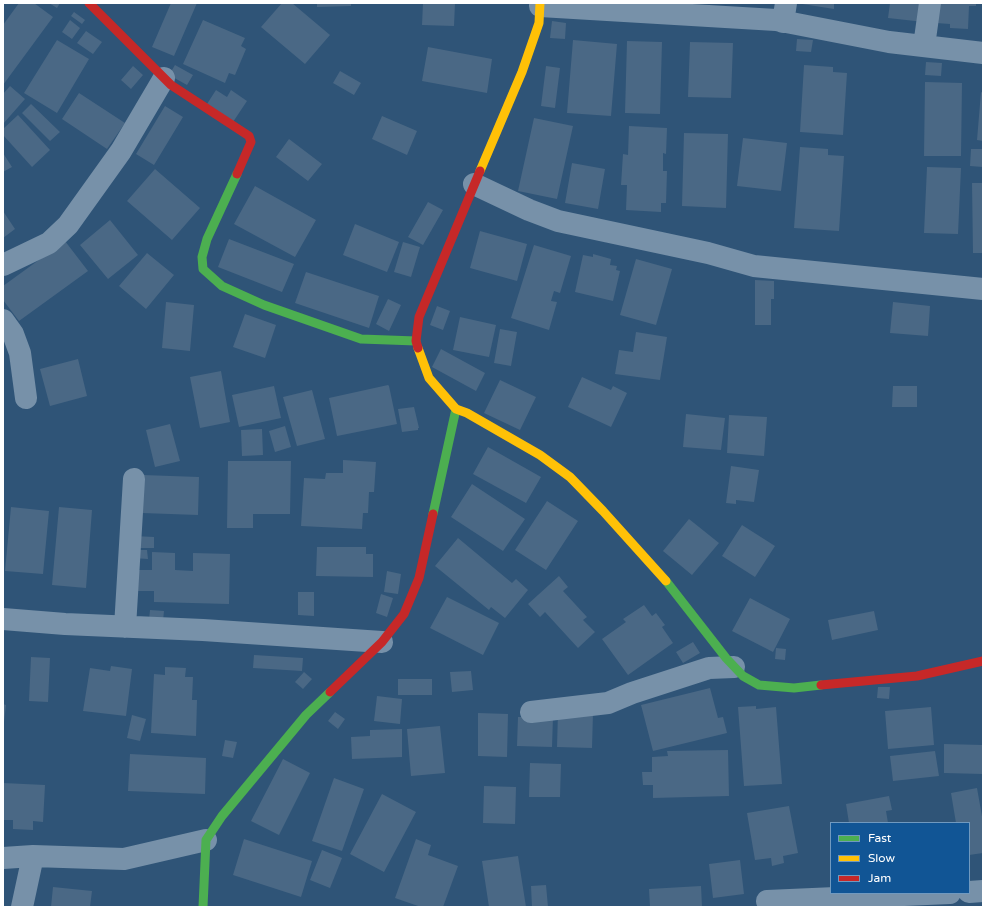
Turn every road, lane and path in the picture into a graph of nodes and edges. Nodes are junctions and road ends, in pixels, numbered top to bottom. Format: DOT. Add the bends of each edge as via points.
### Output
graph roads {
  1 [pos="89,3"];
  2 [pos="930,3"];
  3 [pos="540,4"];
  4 [pos="784,12"];
  5 [pos="924,46"];
  6 [pos="983,53"];
  7 [pos="164,78"];
  8 [pos="474,184"];
  9 [pos="3,265"];
  10 [pos="983,289"];
  11 [pos="3,320"];
  12 [pos="416,341"];
  13 [pos="26,398"];
  14 [pos="456,409"];
  15 [pos="134,479"];
  16 [pos="3,619"];
  17 [pos="125,627"];
  18 [pos="382,642"];
  19 [pos="983,661"];
  20 [pos="734,666"];
  21 [pos="531,712"];
  22 [pos="206,840"];
  23 [pos="33,856"];
  24 [pos="3,858"];
  25 [pos="983,891"];
  26 [pos="970,892"];
  27 [pos="927,894"];
  28 [pos="767,901"];
  29 [pos="22,907"];
  30 [pos="203,907"];
  1 -- 7 [label="street"];
  2 -- 5 [label="street"];
  3 -- 4 [label="street" via="776,20"];
  3 -- 8 [label="street" via="539,23 522,72"];
  4 -- 5 [label="street" via="889,42"];
  5 -- 6 [label="street"];
  7 -- 9 [label="street" via="121,151 68,224 49,243"];
  7 -- 12 [label="street" via="249,136 251,142 207,239 202,257 203,269 222,286 264,305 361,338"];
  8 -- 10 [label="street" via="558,221 708,253 754,266"];
  8 -- 12 [label="street" via="419,317"];
  11 -- 13 [label="street" via="13,334 20,354"];
  12 -- 14 [label="street" via="429,378"];
  14 -- 18 [label="street" via="419,578 404,614"];
  14 -- 20 [label="street" via="540,455 570,477 672,588"];
  15 -- 17 [label="street"];
  16 -- 17 [label="street"];
  17 -- 18 [label="street"];
  18 -- 22 [label="street" via="306,715 222,816"];
  19 -- 20 [label="street" via="917,676 794,688 759,685 743,676"];
  20 -- 21 [label="street" via="709,668 608,703"];
  22 -- 23 [label="street" via="124,859"];
  22 -- 30 [label="street"];
  23 -- 24 [label="street"];
  23 -- 29 [label="street"];
  25 -- 26 [label="street"];
  27 -- 28 [label="street"];
}
